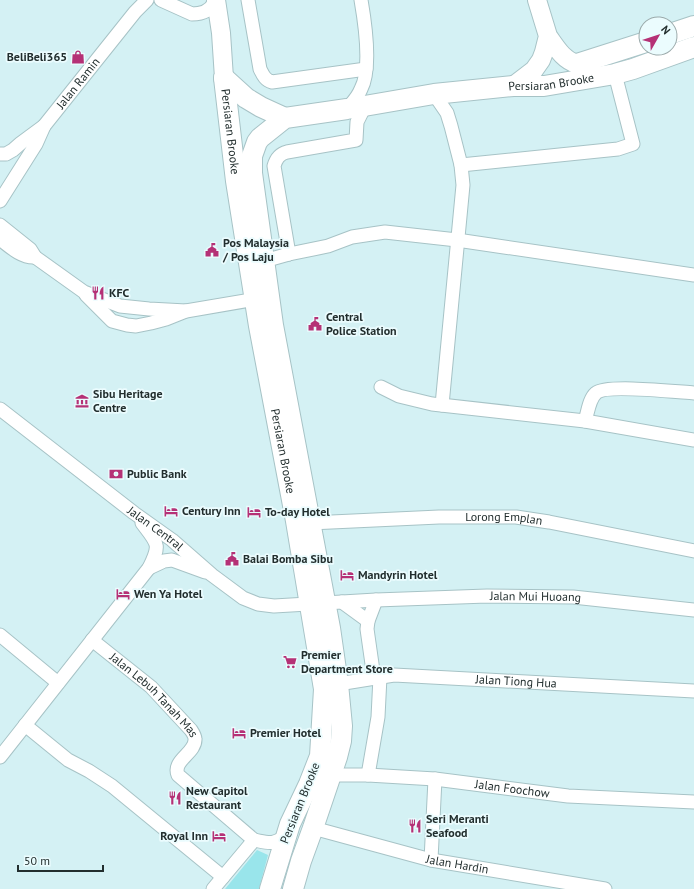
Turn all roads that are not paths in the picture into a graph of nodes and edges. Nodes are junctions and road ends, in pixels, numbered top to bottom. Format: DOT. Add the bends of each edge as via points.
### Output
graph roads {
  1 [pos="147,0"];
  2 [pos="161,0"];
  3 [pos="216,0"];
  4 [pos="248,0"];
  5 [pos="361,0"];
  6 [pos="537,0"];
  7 [pos="694,26"];
  8 [pos="678,31"];
  9 [pos="548,36"];
  10 [pos="638,45"];
  11 [pos="694,47"];
  12 [pos="577,64"];
  13 [pos="366,69"];
  14 [pos="615,74"];
  15 [pos="224,78"];
  16 [pos="513,86"];
  17 [pos="434,94"];
  18 [pos="356,108"];
  19 [pos="285,118"];
  20 [pos="44,126"];
  21 [pos="0,154"];
  22 [pos="461,165"];
  23 [pos="0,201"];
  24 [pos="0,225"];
  25 [pos="0,239"];
  26 [pos="457,240"];
  27 [pos="289,254"];
  28 [pos="35,257"];
  29 [pos="264,261"];
  30 [pos="694,274"];
  31 [pos="84,292"];
  32 [pos="262,298"];
  33 [pos="186,311"];
  34 [pos="382,387"];
  35 [pos="694,393"];
  36 [pos="442,405"];
  37 [pos="0,410"];
  38 [pos="585,421"];
  39 [pos="694,440"];
  40 [pos="134,512"];
  41 [pos="310,523"];
  42 [pos="694,551"];
  43 [pos="149,568"];
  44 [pos="212,575"];
  45 [pos="376,600"];
  46 [pos="328,602"];
  47 [pos="694,610"];
  48 [pos="368,621"];
  49 [pos="0,635"];
  50 [pos="92,640"];
  51 [pos="377,678"];
  52 [pos="58,683"];
  53 [pos="338,684"];
  54 [pos="694,691"];
  55 [pos="25,725"];
  56 [pos="0,757"];
  57 [pos="330,775"];
  58 [pos="368,775"];
  59 [pos="435,779"];
  60 [pos="694,802"];
  61 [pos="313,828"];
  62 [pos="286,836"];
  63 [pos="254,840"];
  64 [pos="431,860"];
  65 [pos="223,877"];
  66 [pos="213,889"];
  67 [pos="270,889"];
  68 [pos="293,889"];
  69 [pos="604,889"];
  1 -- 20 [label="street, Jalan Ramin"];
  2 -- 3 [label="street" via="192,14 212,8"];
  3 -- 15 [label="street"];
  4 -- 13 [label="street" via="260,69 268,81"];
  5 -- 13 [label="street" via="367,35"];
  6 -- 9 [label="street"];
  7 -- 8 [label="main road"];
  9 -- 12 [label="street" via="563,57"];
  9 -- 16 [label="street" via="541,60 534,70"];
  10 -- 12 [label="main road, Persiaran Brooke"];
  11 -- 14 [label="main road, Persiaran Brooke"];
  13 -- 18 [label="street"];
  14 -- 16 [label="main road, Persiaran Brooke" via="544,86"];
  14 -- 22 [label="street" via="633,144 618,149"];
  15 -- 19 [label="main road, Persiaran Brooke" via="246,98"];
  15 -- 32 [label="main road, Persiaran Brooke" via="236,181"];
  16 -- 17 [label="main road, Persiaran Brooke"];
  17 -- 18 [label="main road, Persiaran Brooke"];
  17 -- 22 [label="street" via="447,113"];
  18 -- 19 [label="main road, Persiaran Brooke"];
  18 -- 27 [label="street" via="356,140 287,152 279,156 275,162"];
  19 -- 29 [label="main road, Persiaran Brooke" via="260,138 252,156"];
  20 -- 21 [label="street, Jalan Ramin" via="13,150"];
  20 -- 23 [label="street" via="36,144"];
  22 -- 26 [label="street" via="463,185"];
  24 -- 28 [label="street" via="30,249"];
  25 -- 28 [label="street" via="21,254"];
  26 -- 27 [label="street" via="385,232 352,237 328,246"];
  26 -- 30 [label="street"];
  26 -- 36 [label="street"];
  27 -- 29 [label="street"];
  28 -- 31 [label="street"];
  29 -- 32 [label="main road, Persiaran Brooke"];
  31 -- 33 [label="street" via="120,306"];
  31 -- 33 [label="street" via="112,321 127,325 151,323"];
  32 -- 33 [label="street"];
  32 -- 41 [label="main road, Persiaran Brooke"];
  32 -- 46 [label="main road, Persiaran Brooke" via="259,326 296,521"];
  34 -- 36 [label="street" via="399,396"];
  35 -- 38 [label="street" via="629,389 598,391 593,397"];
  36 -- 38 [label="street"];
  37 -- 40 [label="street, Jalan Central"];
  38 -- 39 [label="street"];
  40 -- 43 [label="street" via="158,546"];
  40 -- 44 [label="street, Jalan Central" via="172,540"];
  41 -- 42 [label="street, Lorong Emplan" via="439,517 516,517"];
  41 -- 46 [label="main road, Persiaran Brooke"];
  43 -- 44 [label="street" via="172,560"];
  43 -- 50 [label="street"];
  44 -- 46 [label="street, Jalan Central" via="243,598 258,604 274,606"];
  45 -- 46 [label="street, Jalan Mui Huoang"];
  45 -- 47 [label="street, Jalan Mui Huoang" via="488,596 573,597"];
  45 -- 48 [label="street"];
  46 -- 48 [label="street"];
  46 -- 53 [label="main road, Persiaran Brooke"];
  46 -- 62 [label="main road, Persiaran Brooke" via="320,756"];
  48 -- 51 [label="street" via="369,647"];
  49 -- 52 [label="street"];
  50 -- 52 [label="street"];
  50 -- 63 [label="street, Jalan Lebuh Tanah Mas" via="151,687 191,730 196,741 178,766 178,775"];
  51 -- 53 [label="street, Jalan Tiong Hua"];
  51 -- 54 [label="street, Jalan Tiong Hua" via="394,675"];
  51 -- 58 [label="street" via="378,717"];
  52 -- 55 [label="street"];
  53 -- 57 [label="main road, Persiaran Brooke" via="341,741"];
  55 -- 56 [label="street"];
  55 -- 65 [label="street" via="68,760 112,786"];
  57 -- 58 [label="street, Jalan Foochow"];
  57 -- 61 [label="main road, Persiaran Brooke"];
  58 -- 59 [label="street, Jalan Foochow"];
  59 -- 60 [label="street, Jalan Foochow" via="568,796"];
  59 -- 64 [label="street"];
  61 -- 64 [label="street, Jalan Hardin"];
  61 -- 68 [label="main road, Persiaran Brooke"];
  62 -- 63 [label="street" via="270,843"];
  62 -- 67 [label="main road, Persiaran Brooke"];
  63 -- 65 [label="street"];
  64 -- 69 [label="street, Jalan Hardin"];
  65 -- 66 [label="street"];
}
